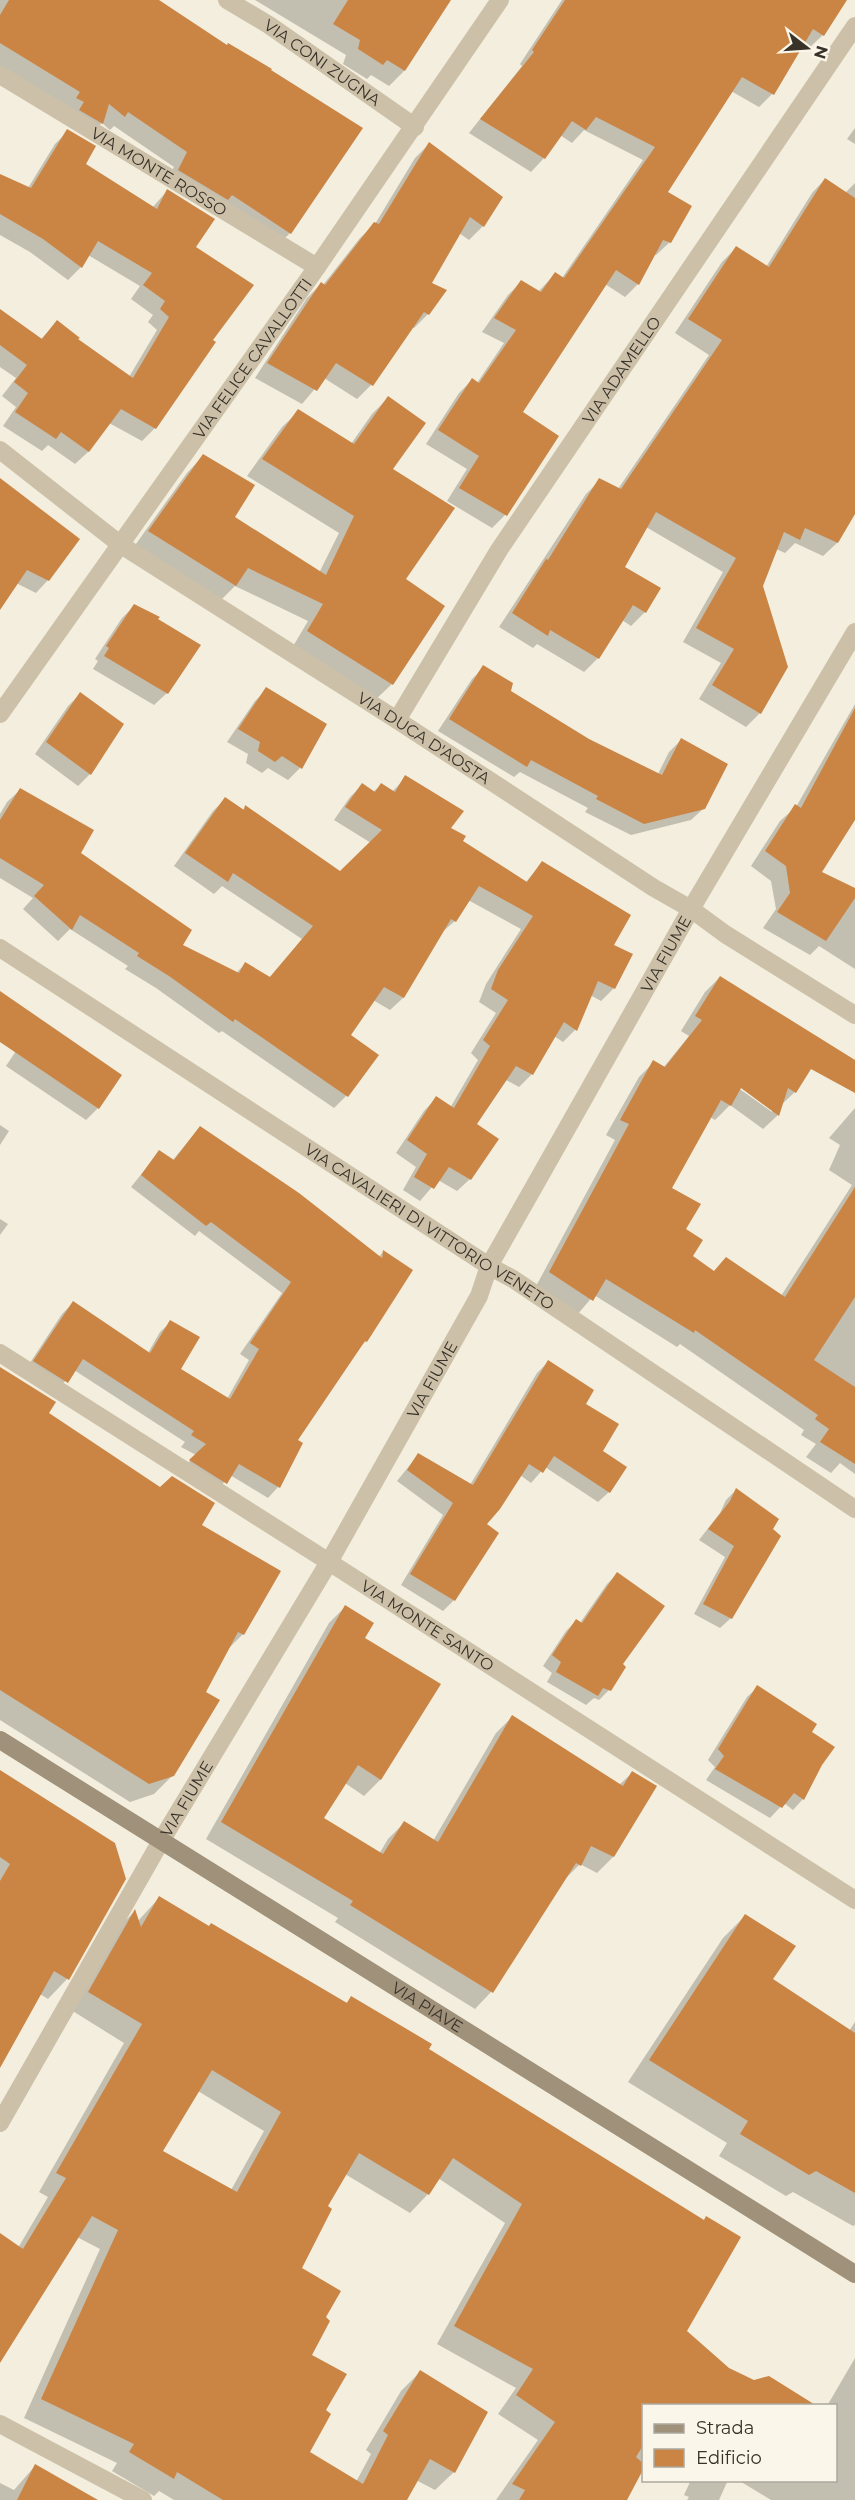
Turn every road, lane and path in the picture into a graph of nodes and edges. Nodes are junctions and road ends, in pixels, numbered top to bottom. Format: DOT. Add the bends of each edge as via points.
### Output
graph roads {
  1 [pos="227,0"];
  2 [pos="500,0"];
  3 [pos="855,26"];
  4 [pos="0,75"];
  5 [pos="415,127"];
  6 [pos="317,267"];
  7 [pos="0,450"];
  8 [pos="121,545"];
  9 [pos="854,634"];
  10 [pos="0,714"];
  11 [pos="397,720"];
  12 [pos="691,909"];
  13 [pos="0,948"];
  14 [pos="855,1015"];
  15 [pos="489,1266"];
  16 [pos="0,1353"];
  17 [pos="855,1509"];
  18 [pos="329,1562"];
  19 [pos="0,1740"];
  20 [pos="161,1841"];
  21 [pos="855,1900"];
  22 [pos="0,2123"];
  23 [pos="855,2274"];
  24 [pos="0,2424"];
  25 [pos="142,2500"];
  1 -- 5 [label="street, VIA CONI ZUGNA"];
  2 -- 5 [label="street, VIA FELICE CAVALLOTTI"];
  3 -- 11 [label="street, VIA ADAMELLO" via="499,550"];
  4 -- 6 [label="street, VIA MONTE ROSSO"];
  5 -- 6 [label="street, VIA FELICE CAVALLOTTI"];
  6 -- 8 [label="street, VIA FELICE CAVALLOTTI"];
  7 -- 8 [label="street, VIA DUCA D'AOSTA"];
  8 -- 10 [label="street, VIA FELICE CAVALLOTTI"];
  8 -- 11 [label="street, VIA DUCA D'AOSTA"];
  9 -- 12 [label="street, VIA FIUME"];
  11 -- 12 [label="street, VIA DUCA D'AOSTA"];
  12 -- 14 [label="street, VIA DUCA D'AOSTA"];
  12 -- 15 [label="street, VIA FIUME"];
  13 -- 15 [label="street, VIA CAVALIERI DI VITTORIO VENETO"];
  15 -- 17 [label="street, VIA CAVALIERI DI VITTORIO VENETO"];
  15 -- 18 [label="street, VIA FIUME" via="479,1296"];
  16 -- 18 [label="street, VIA MONTE SANTO"];
  18 -- 20 [label="street, VIA FIUME"];
  18 -- 21 [label="street, VIA MONTE SANTO"];
  19 -- 20 [label="street, VIA PIAVE"];
  20 -- 22 [label="street, VIA FIUME"];
  20 -- 23 [label="street, VIA PIAVE"];
  24 -- 25 [label="street"];
}
